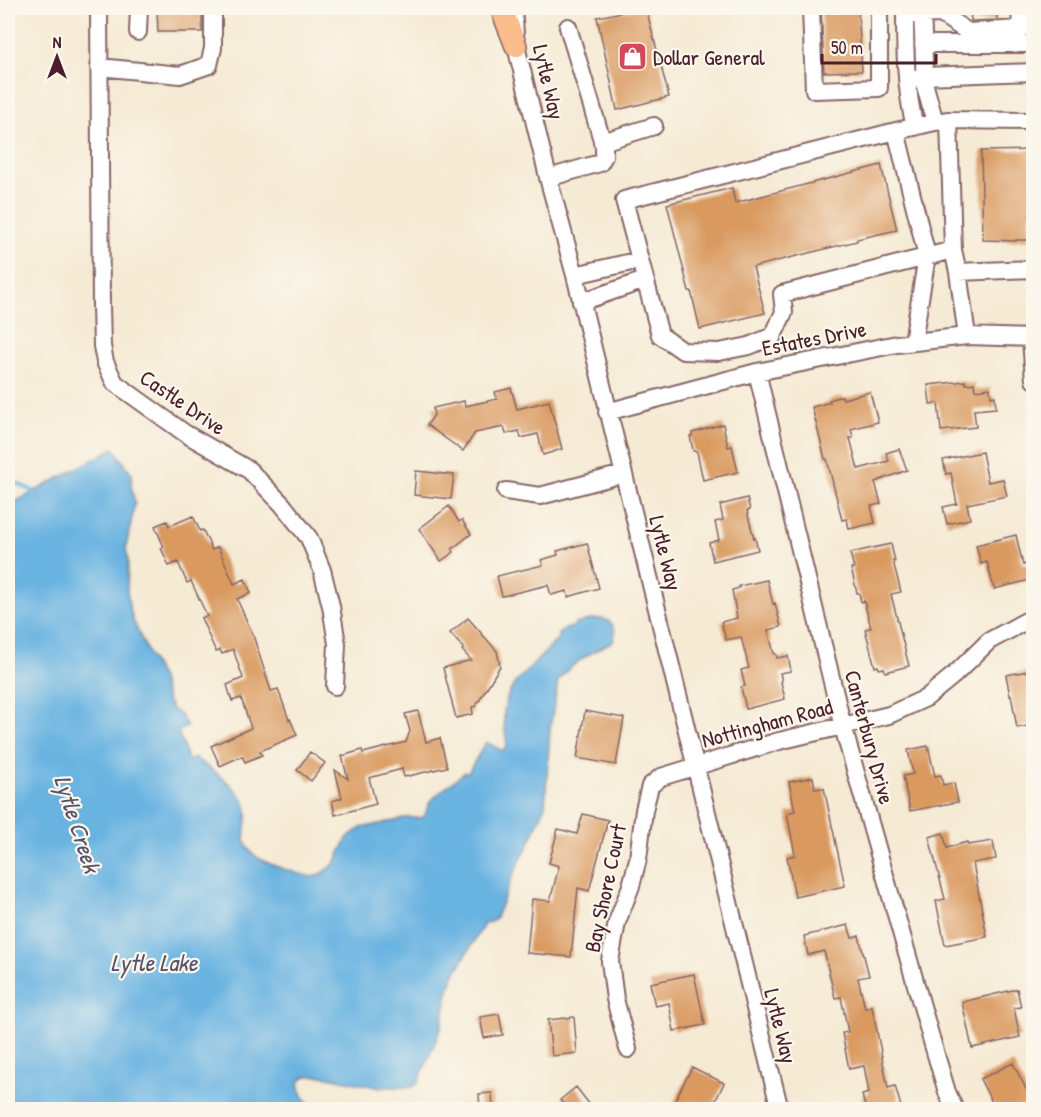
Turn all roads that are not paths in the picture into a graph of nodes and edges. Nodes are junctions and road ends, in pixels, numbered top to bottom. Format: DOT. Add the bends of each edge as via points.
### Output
graph roads {
  1 [pos="99,8"];
  2 [pos="140,8"];
  3 [pos="213,8"];
  4 [pos="811,8"];
  5 [pos="879,8"];
  6 [pos="1020,8"];
  7 [pos="513,9"];
  8 [pos="905,11"];
  9 [pos="922,11"];
  10 [pos="941,11"];
  11 [pos="568,27"];
  12 [pos="138,32"];
  13 [pos="923,44"];
  14 [pos="1034,44"];
  15 [pos="516,46"];
  16 [pos="99,67"];
  17 [pos="1034,72"];
  18 [pos="916,77"];
  19 [pos="942,121"];
  20 [pos="1034,121"];
  21 [pos="654,126"];
  22 [pos="915,127"];
  23 [pos="896,131"];
  24 [pos="602,142"];
  25 [pos="548,178"];
  26 [pos="953,250"];
  27 [pos="927,256"];
  28 [pos="640,260"];
  29 [pos="1034,269"];
  30 [pos="958,272"];
  31 [pos="575,275"];
  32 [pos="645,280"];
  33 [pos="581,302"];
  34 [pos="967,336"];
  35 [pos="1032,338"];
  36 [pos="913,342"];
  37 [pos="757,372"];
  38 [pos="1034,380"];
  39 [pos="607,412"];
  40 [pos="623,474"];
  41 [pos="506,491"];
  42 [pos="1034,618"];
  43 [pos="335,687"];
  44 [pos="843,726"];
  45 [pos="695,766"];
  46 [pos="628,1049"];
  47 [pos="780,1110"];
  48 [pos="955,1110"];
  1 -- 16 [label="street, Castle Drive"];
  2 -- 12 [label="street"];
  3 -- 16 [label="street" via="209,65 180,75"];
  4 -- 5 [label="street" via="814,90 879,88"];
  6 -- 10 [label="street" via="1021,29 968,32"];
  7 -- 15 [label="main road"];
  8 -- 9 [label="street"];
  8 -- 18 [label="street"];
  9 -- 10 [label="street"];
  9 -- 13 [label="street"];
  11 -- 24 [label="street"];
  13 -- 14 [label="street"];
  13 -- 18 [label="street"];
  15 -- 25 [label="street, Lytle Way"];
  16 -- 43 [label="street, Castle Drive" via="105,362 115,383 186,434 249,470 309,538 331,606 337,644"];
  17 -- 18 [label="street"];
  18 -- 19 [label="street" via="925,86"];
  18 -- 22 [label="street" via="911,112"];
  19 -- 20 [label="street"];
  19 -- 22 [label="street"];
  19 -- 26 [label="street"];
  21 -- 24 [label="street"];
  22 -- 23 [label="street"];
  23 -- 27 [label="street"];
  23 -- 28 [label="street" via="624,200"];
  24 -- 25 [label="street" via="604,156 600,163"];
  25 -- 31 [label="street, Lytle Way"];
  26 -- 27 [label="street"];
  26 -- 30 [label="street"];
  27 -- 32 [label="street" via="782,294 784,312 772,336 719,352 683,351 660,335"];
  27 -- 36 [label="street"];
  28 -- 31 [label="street"];
  28 -- 32 [label="street"];
  29 -- 30 [label="street"];
  30 -- 34 [label="street"];
  31 -- 33 [label="street, Lytle Way"];
  32 -- 33 [label="street"];
  33 -- 39 [label="street, Lytle Way"];
  34 -- 35 [label="street, Estates Drive"];
  34 -- 36 [label="street, Estates Drive"];
  35 -- 38 [label="street"];
  36 -- 37 [label="street, Estates Drive"];
  37 -- 39 [label="street, Estates Drive"];
  37 -- 44 [label="street, Canterbury Drive"];
  39 -- 40 [label="street, Lytle Way"];
  40 -- 41 [label="street" via="540,496"];
  40 -- 45 [label="street, Lytle Way"];
  42 -- 44 [label="street, Nottingham Road" via="989,641 926,698 889,715"];
  44 -- 45 [label="street, Nottingham Road"];
  44 -- 48 [label="street, Canterbury Drive"];
  45 -- 46 [label="street, Bay Shore Court" via="661,777 650,786 638,859 616,922 610,961"];
  45 -- 47 [label="street, Lytle Way"];
}
